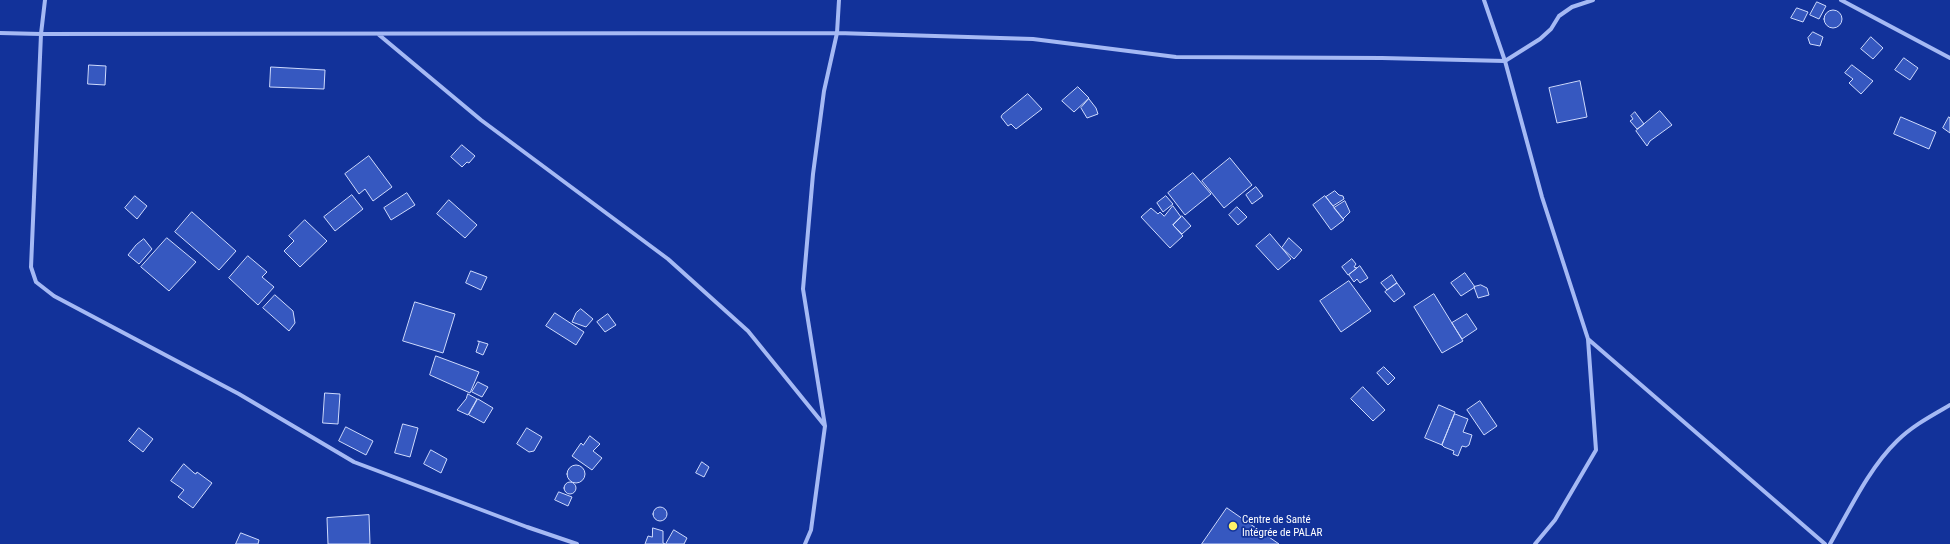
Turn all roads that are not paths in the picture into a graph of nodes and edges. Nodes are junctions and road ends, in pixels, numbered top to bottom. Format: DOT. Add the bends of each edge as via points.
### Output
graph roads {
  1 [pos="45,0"];
  2 [pos="839,0"];
  3 [pos="1484,0"];
  4 [pos="1593,0"];
  5 [pos="1842,0"];
  6 [pos="0,33"];
  7 [pos="837,33"];
  8 [pos="41,34"];
  9 [pos="378,34"];
  10 [pos="1950,58"];
  11 [pos="1505,61"];
  12 [pos="1588,339"];
  13 [pos="1950,405"];
  14 [pos="825,426"];
  15 [pos="577,544"];
  16 [pos="805,544"];
  17 [pos="1535,544"];
  18 [pos="1825,544"];
  19 [pos="1830,544"];
  1 -- 8 [label="street"];
  2 -- 7 [label="street"];
  3 -- 11 [label="street"];
  4 -- 11 [label="street" via="1572,7 1559,16 1551,29 1540,39"];
  5 -- 10 [label="street"];
  6 -- 8 [label="street"];
  7 -- 9 [label="street"];
  7 -- 11 [label="street" via="1033,39 1176,57"];
  7 -- 14 [label="street" via="824,91 813,174 803,289"];
  8 -- 9 [label="street"];
  8 -- 15 [label="street" via="31,267 36,282 54,296 239,394 354,462"];
  9 -- 14 [label="street" via="481,120 668,259 748,331"];
  11 -- 12 [label="street" via="1542,197"];
  12 -- 17 [label="street" via="1596,450 1554,520"];
  12 -- 18 [label="street"];
  13 -- 19 [label="street" via="1918,424 1896,442 1875,468"];
  14 -- 16 [label="street" via="811,530"];
}
